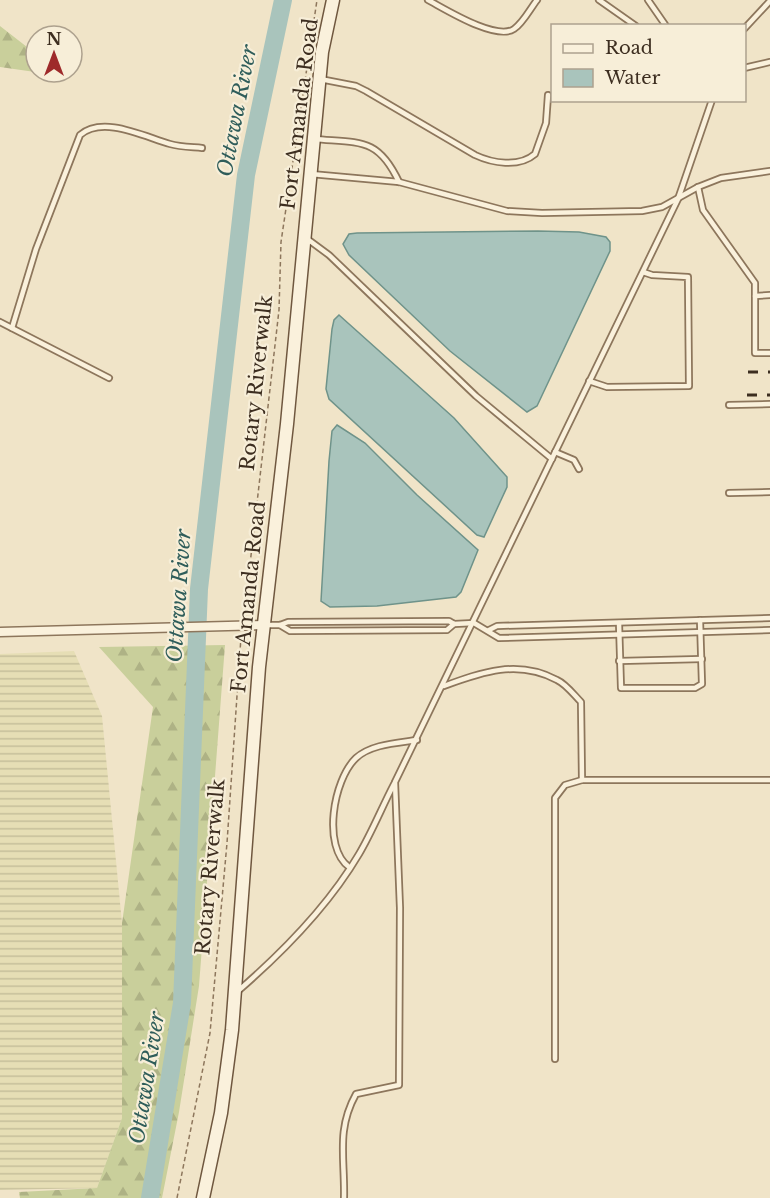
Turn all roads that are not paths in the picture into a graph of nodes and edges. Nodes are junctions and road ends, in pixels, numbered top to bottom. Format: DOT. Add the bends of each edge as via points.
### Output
graph roads {
  1 [pos="333,0"];
  2 [pos="428,0"];
  3 [pos="537,0"];
  4 [pos="599,0"];
  5 [pos="648,0"];
  6 [pos="770,1"];
  7 [pos="633,24"];
  8 [pos="665,24"];
  9 [pos="746,27"];
  10 [pos="770,62"];
  11 [pos="746,68"];
  12 [pos="320,79"];
  13 [pos="548,95"];
  14 [pos="711,102"];
  15 [pos="314,139"];
  16 [pos="202,148"];
  17 [pos="770,171"];
  18 [pos="311,174"];
  19 [pos="399,182"];
  20 [pos="698,187"];
  21 [pos="678,200"];
  22 [pos="304,236"];
  23 [pos="643,272"];
  24 [pos="770,295"];
  25 [pos="755,296"];
  26 [pos="0,322"];
  27 [pos="12,328"];
  28 [pos="770,353"];
  29 [pos="109,378"];
  30 [pos="590,381"];
  31 [pos="770,404"];
  32 [pos="729,405"];
  33 [pos="555,452"];
  34 [pos="552,459"];
  35 [pos="579,469"];
  36 [pos="770,492"];
  37 [pos="729,493"];
  38 [pos="770,618"];
  39 [pos="700,620"];
  40 [pos="619,622"];
  41 [pos="474,623"];
  42 [pos="454,624"];
  43 [pos="263,625"];
  44 [pos="280,625"];
  45 [pos="489,630"];
  46 [pos="770,630"];
  47 [pos="0,632"];
  48 [pos="701,632"];
  49 [pos="619,635"];
  50 [pos="702,659"];
  51 [pos="619,661"];
  52 [pos="443,687"];
  53 [pos="417,740"];
  54 [pos="582,780"];
  55 [pos="770,780"];
  56 [pos="395,782"];
  57 [pos="349,867"];
  58 [pos="236,993"];
  59 [pos="555,1059"];
  60 [pos="203,1198"];
  61 [pos="344,1198"];
  1 -- 12 [label="street, Fort Amanda Road"];
  2 -- 3 [label="lane" via="492,31 506,32 515,28"];
  4 -- 7 [label="lane"];
  5 -- 8 [label="lane"];
  6 -- 9 [label="lane"];
  10 -- 11 [label="lane"];
  12 -- 13 [label="lane" via="356,86 475,155 494,162 523,160 535,154 546,123"];
  12 -- 15 [label="street, Fort Amanda Road"];
  14 -- 21 [label="lane"];
  15 -- 18 [label="street, Fort Amanda Road"];
  15 -- 19 [label="lane" via="360,143 378,150"];
  16 -- 27 [label="lane" via="169,144 116,129 86,130 80,135 36,249"];
  17 -- 20 [label="lane" via="721,178"];
  18 -- 19 [label="lane"];
  18 -- 22 [label="street, Fort Amanda Road"];
  19 -- 21 [label="lane" via="521,213 642,211"];
  20 -- 21 [label="lane"];
  20 -- 25 [label="lane" via="703,210 755,283"];
  21 -- 23 [label="lane"];
  22 -- 34 [label="lane" via="329,255 476,396"];
  22 -- 43 [label="street, Fort Amanda Road" via="286,436"];
  23 -- 30 [label="lane"];
  23 -- 30 [label="lane" via="688,277 689,386 607,387"];
  24 -- 25 [label="lane"];
  25 -- 28 [label="lane" via="755,353"];
  26 -- 27 [label="lane"];
  27 -- 29 [label="lane"];
  30 -- 33 [label="lane"];
  31 -- 32 [label="lane"];
  33 -- 34 [label="lane"];
  33 -- 35 [label="lane" via="574,460"];
  34 -- 41 [label="lane"];
  36 -- 37 [label="lane"];
  38 -- 39 [label="lane"];
  39 -- 40 [label="lane"];
  39 -- 48 [label="lane"];
  40 -- 45 [label="lane" via="497,626"];
  40 -- 49 [label="lane"];
  41 -- 42 [label="lane"];
  41 -- 45 [label="lane"];
  41 -- 52 [label="lane"];
  42 -- 44 [label="lane" via="415,621"];
  42 -- 44 [label="lane" via="447,630 290,631"];
  43 -- 44 [label="lane"];
  43 -- 47 [label="street"];
  43 -- 58 [label="street, Fort Amanda Road"];
  45 -- 49 [label="lane" via="499,638"];
  46 -- 48 [label="lane"];
  48 -- 49 [label="lane"];
  48 -- 50 [label="lane"];
  49 -- 51 [label="lane"];
  50 -- 51 [label="lane"];
  50 -- 51 [label="lane" via="702,684 695,688 621,688"];
  52 -- 53 [label="lane"];
  52 -- 54 [label="lane" via="488,670 521,669 558,680 581,702"];
  53 -- 56 [label="lane"];
  53 -- 57 [label="lane" via="366,752 345,771 334,819 334,848 340,861"];
  54 -- 55 [label="lane"];
  54 -- 59 [label="lane" via="565,785 555,798"];
  56 -- 57 [label="lane" via="359,855"];
  56 -- 61 [label="lane" via="400,908 399,1085 356,1094 347,1110 343,1124"];
  57 -- 58 [label="lane" via="309,919"];
  58 -- 60 [label="street, Fort Amanda Road" via="222,1104"];
}
